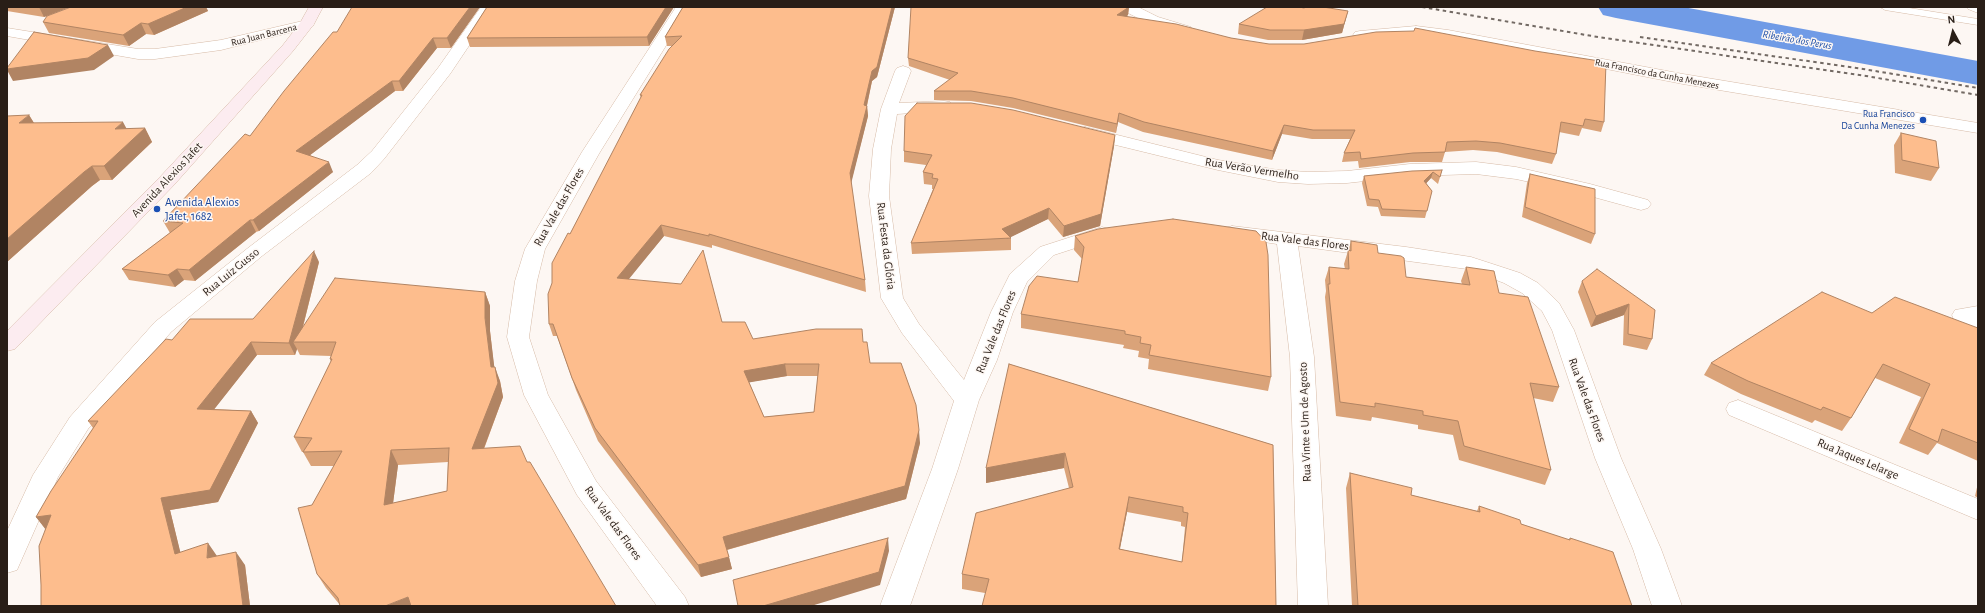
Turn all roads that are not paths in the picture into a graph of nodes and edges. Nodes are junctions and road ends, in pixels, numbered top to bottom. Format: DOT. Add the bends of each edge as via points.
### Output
graph roads {
  1 [pos="316,7"];
  2 [pos="488,7"];
  3 [pos="683,7"];
  4 [pos="1127,7"];
  5 [pos="1885,7"];
  6 [pos="1971,7"];
  7 [pos="1978,10"];
  8 [pos="1978,22"];
  9 [pos="47,23"];
  10 [pos="307,24"];
  11 [pos="13,33"];
  12 [pos="1201,33"];
  13 [pos="1346,38"];
  14 [pos="221,45"];
  15 [pos="288,48"];
  16 [pos="903,71"];
  17 [pos="964,107"];
  18 [pos="889,109"];
  19 [pos="1066,128"];
  20 [pos="1978,128"];
  21 [pos="1641,204"];
  22 [pos="1210,229"];
  23 [pos="1125,230"];
  24 [pos="1287,240"];
  25 [pos="1978,313"];
  26 [pos="1978,331"];
  27 [pos="7,344"];
  28 [pos="967,400"];
  29 [pos="1738,409"];
  30 [pos="1978,510"];
  31 [pos="7,562"];
  32 [pos="674,606"];
  33 [pos="895,606"];
  34 [pos="1313,606"];
  35 [pos="1667,606"];
  1 -- 10 [label="main road, Avenida Alexios Jafet"];
  2 -- 31 [label="street, Rua Luiz Gusso" via="444,71 378,155 364,169 255,252 163,327 79,423 46,475"];
  3 -- 32 [label="street, Rua Vale das Flores" via="591,152 535,249 526,281 518,337 536,395 586,488"];
  4 -- 12 [label="street" via="1153,20"];
  5 -- 8 [label="lane"];
  6 -- 7 [label="lane"];
  9 -- 11 [label="street"];
  10 -- 14 [label="street, Rua Juan Barcena"];
  10 -- 15 [label="main road, Avenida Alexios Jafet"];
  11 -- 14 [label="street, Rua Juan Barcena" via="142,54"];
  13 -- 20 [label="street, Rua Francisco da Cunha Menezes" via="1416,30 1448,34 1683,79"];
  14 -- 15 [label="street, Rua Juan Barcena"];
  15 -- 27 [label="main road, Avenida Alexios Jafet" via="167,181"];
  16 -- 18 [label="street, Rua Festa da Glória"];
  17 -- 18 [label="street"];
  18 -- 28 [label="street, Rua Festa da Glória" via="882,149 879,196 892,298 910,328"];
  19 -- 21 [label="street, Rua Verão Vermelho" via="1218,165 1278,176 1347,177 1410,170 1476,168 1516,173"];
  22 -- 24 [label="street, Rua Vale das Flores"];
  23 -- 28 [label="street, Rua Vale das Flores" via="1095,234 1047,251 1018,279"];
  24 -- 34 [label="street, Rua Vinte e Um de Agosto" via="1302,357"];
  24 -- 35 [label="street, Rua Vale das Flores" via="1471,263 1512,278 1530,288 1551,308 1563,330 1608,458 1647,549"];
  25 -- 26 [label="street" via="1963,315 1964,320"];
  28 -- 33 [label="street, Rua Vale das Flores"];
  29 -- 30 [label="street, Rua Jaques Lelarge"];
}
